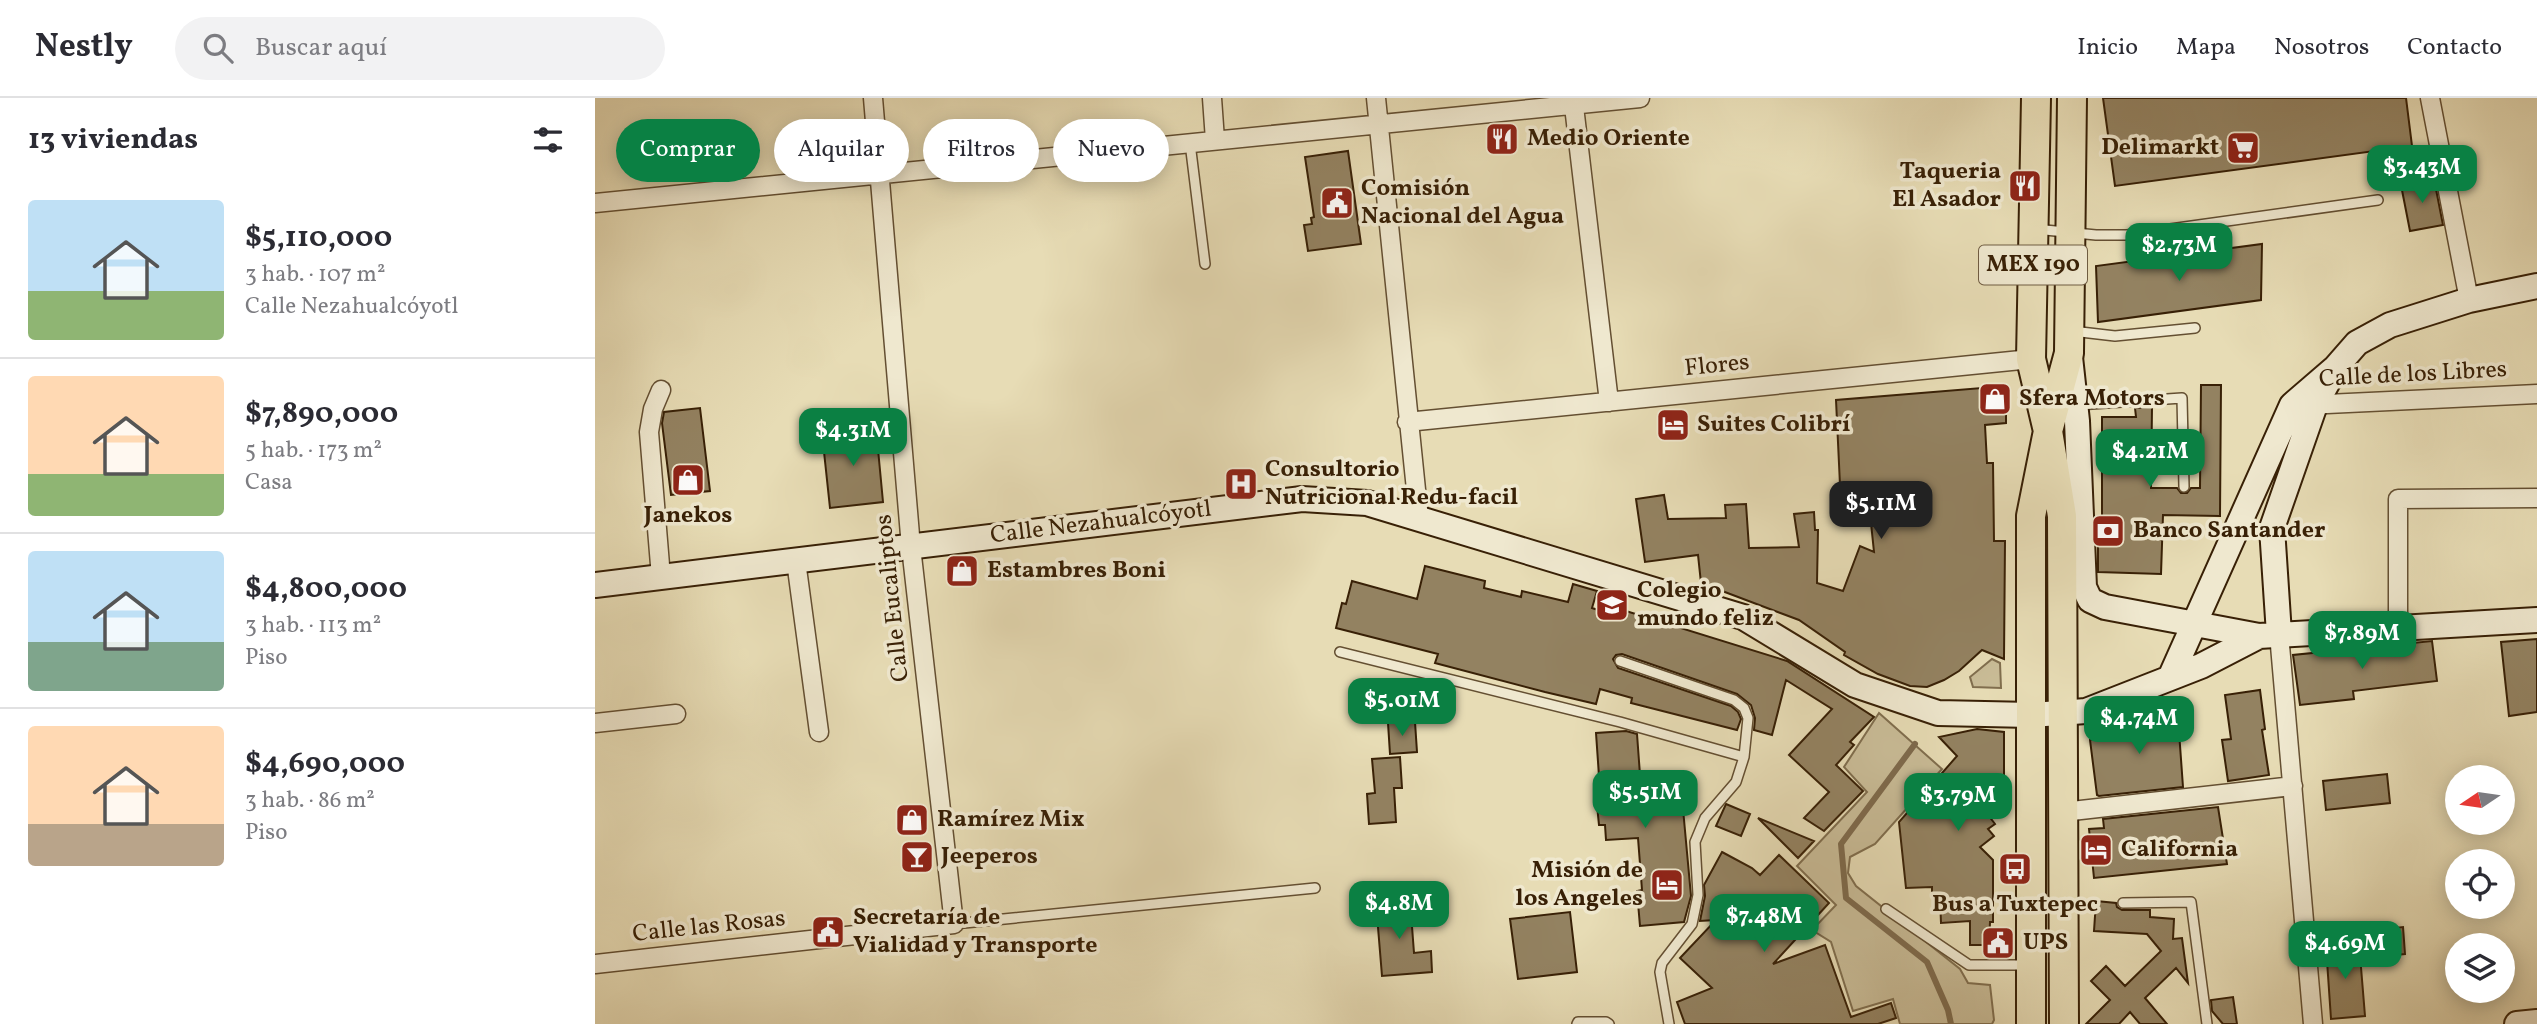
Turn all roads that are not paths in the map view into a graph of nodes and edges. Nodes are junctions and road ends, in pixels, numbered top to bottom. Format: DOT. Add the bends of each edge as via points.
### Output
graph roads {
  1 [pos="873,98"];
  2 [pos="1212,98"];
  3 [pos="1375,98"];
  4 [pos="1640,98"];
  5 [pos="2036,98"];
  6 [pos="2072,98"];
  7 [pos="2430,98"];
  8 [pos="1574,101"];
  9 [pos="875,119"];
  10 [pos="1378,124"];
  11 [pos="1215,140"];
  12 [pos="1190,143"];
  13 [pos="909,171"];
  14 [pos="801,182"];
  15 [pos="881,182"];
  16 [pos="2378,200"];
  17 [pos="595,203"];
  18 [pos="2034,229"];
  19 [pos="2071,233"];
  20 [pos="1205,264"];
  21 [pos="2537,286"];
  22 [pos="2469,300"];
  23 [pos="2195,328"];
  24 [pos="2070,342"];
  25 [pos="2031,359"];
  26 [pos="661,390"];
  27 [pos="2537,394"];
  28 [pos="1609,402"];
  29 [pos="2075,405"];
  30 [pos="2303,405"];
  31 [pos="1407,422"];
  32 [pos="2048,431"];
  33 [pos="2184,487"];
  34 [pos="2537,498"];
  35 [pos="1419,519"];
  36 [pos="911,547"];
  37 [pos="796,561"];
  38 [pos="661,577"];
  39 [pos="595,585"];
  40 [pos="2537,620"];
  41 [pos="2194,624"];
  42 [pos="2397,628"];
  43 [pos="2269,635"];
  44 [pos="1340,652"];
  45 [pos="1620,661"];
  46 [pos="2170,678"];
  47 [pos="2063,712"];
  48 [pos="676,714"];
  49 [pos="2031,715"];
  50 [pos="595,723"];
  51 [pos="819,732"];
  52 [pos="1744,757"];
  53 [pos="2293,786"];
  54 [pos="2063,812"];
  55 [pos="1315,888"];
  56 [pos="2123,902"];
  57 [pos="1886,909"];
  58 [pos="954,924"];
  59 [pos="595,964"];
  60 [pos="2031,965"];
  61 [pos="2537,1022"];
  62 [pos="1577,1024"];
  63 [pos="1609,1024"];
  64 [pos="1669,1024"];
  65 [pos="2031,1024"];
  66 [pos="2064,1024"];
  67 [pos="2207,1024"];
  68 [pos="2313,1024"];
  69 [pos="2517,1024"];
  1 -- 9 [label="street, Calle Eucaliptos"];
  2 -- 11 [label="street"];
  3 -- 10 [label="street"];
  4 -- 8 [label="street"];
  5 -- 18 [label="main road, MEX 190"];
  6 -- 19 [label="main road, MEX 190"];
  7 -- 22 [label="street"];
  8 -- 10 [label="street"];
  8 -- 28 [label="street"];
  10 -- 11 [label="street"];
  10 -- 31 [label="street"];
  11 -- 12 [label="street"];
  12 -- 13 [label="street"];
  12 -- 20 [label="lane"];
  14 -- 17 [label="street"];
  15 -- 36 [label="street, Calle Eucaliptos"];
  16 -- 19 [label="lane" via="2127,235"];
  18 -- 19 [label="lane"];
  18 -- 25 [label="main road, MEX 190"];
  19 -- 24 [label="main road, MEX 190"];
  21 -- 22 [label="main road"];
  22 -- 30 [label="main road" via="2390,325 2357,343"];
  23 -- 24 [label="lane"];
  24 -- 29 [label="main road"];
  24 -- 32 [label="main road, MEX 190"];
  25 -- 28 [label="street, Flores"];
  25 -- 32 [label="main road, MEX 190"];
  26 -- 38 [label="street" via="649,432"];
  27 -- 30 [label="street, Calle de los Libres"];
  28 -- 31 [label="street, Flores"];
  29 -- 33 [label="lane" via="2182,398"];
  29 -- 41 [label="main road" via="2084,587 2090,600"];
  30 -- 41 [label="main road"];
  30 -- 43 [label="main road" via="2272,528"];
  31 -- 35 [label="street"];
  32 -- 47 [label="main road, MEX 190" via="2062,516"];
  32 -- 49 [label="main road, MEX 190" via="2031,516"];
  34 -- 42 [label="street" via="2399,499"];
  35 -- 36 [label="main road, Calle Nezahualcóyotl" via="1367,503 1302,499"];
  35 -- 49 [label="main road, Calle Nezahualcóyotl" via="1743,617 1855,685 1900,702 1938,713"];
  36 -- 37 [label="main road, Calle Nezahualcóyotl"];
  36 -- 58 [label="street, Calle Eucaliptos"];
  37 -- 38 [label="main road, Calle Nezahualcóyotl"];
  37 -- 51 [label="street"];
  38 -- 39 [label="main road, Calle Nezahualcóyotl"];
  40 -- 42 [label="main road"];
  41 -- 43 [label="main road"];
  41 -- 46 [label="main road"];
  42 -- 43 [label="main road"];
  43 -- 46 [label="main road, Calle Nezahualcóyotl"];
  43 -- 53 [label="street"];
  44 -- 52 [label="lane"];
  45 -- 52 [label="lane" via="1734,700 1748,718"];
  46 -- 47 [label="main road, Calle Nezahualcóyotl" via="2086,711"];
  47 -- 49 [label="main road, Calle Nezahualcóyotl"];
  47 -- 54 [label="main road, MEX 190"];
  48 -- 50 [label="street"];
  49 -- 60 [label="main road, MEX 190"];
  52 -- 64 [label="lane" via="1736,782 1705,818 1695,842 1698,895 1692,924 1660,972"];
  53 -- 54 [label="street"];
  53 -- 68 [label="street"];
  54 -- 66 [label="main road, MEX 190"];
  55 -- 58 [label="lane"];
  56 -- 67 [label="lane" via="2191,902"];
  57 -- 60 [label="lane" via="1969,965"];
  58 -- 59 [label="street, Calle las Rosas"];
  60 -- 65 [label="main road, MEX 190"];
  61 -- 69 [label="main road"];
  62 -- 63 [label="lane"];
}
